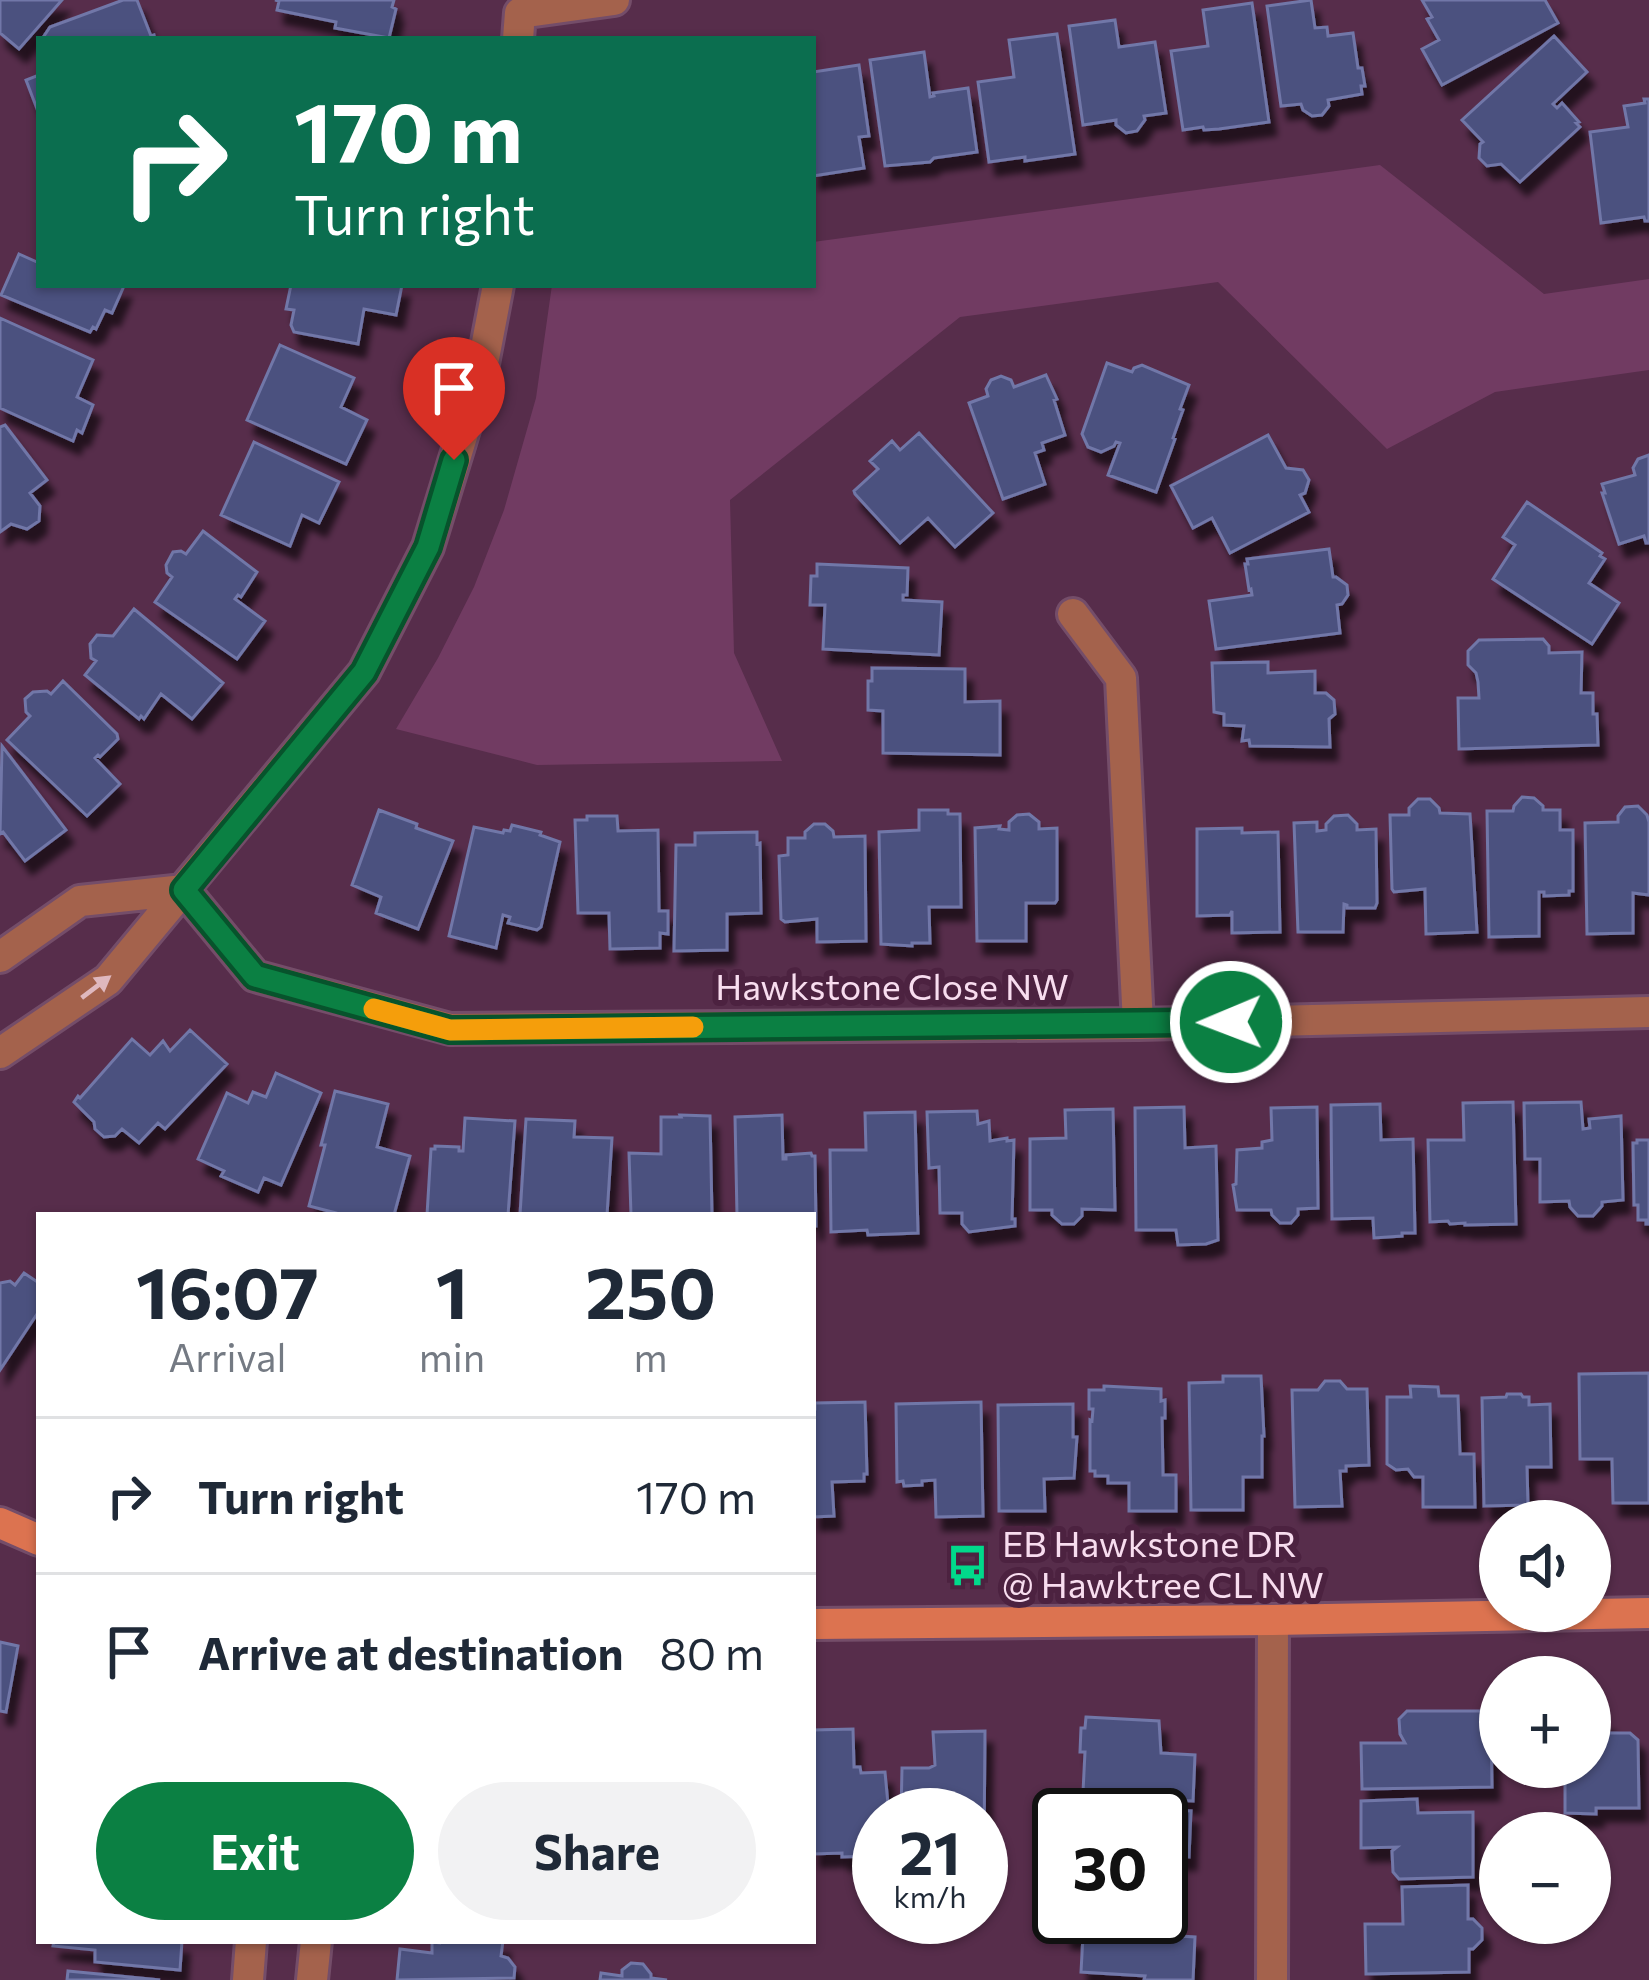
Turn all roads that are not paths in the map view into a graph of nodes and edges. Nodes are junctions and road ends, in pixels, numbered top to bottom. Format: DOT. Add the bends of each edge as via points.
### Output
graph roads {
  1 [pos="614,0"];
  2 [pos="518,36"];
  3 [pos="497,288"];
  4 [pos="1072,614"];
  5 [pos="184,890"];
  6 [pos="0,957"];
  7 [pos="1649,1012"];
  8 [pos="1138,1024"];
  9 [pos="0,1053"];
  10 [pos="0,1522"];
  11 [pos="36,1539"];
  12 [pos="1649,1612"];
  13 [pos="1273,1620"];
  14 [pos="816,1624"];
  15 [pos="251,1944"];
  16 [pos="316,1944"];
  17 [pos="248,1980"];
  18 [pos="312,1980"];
  19 [pos="1272,1980"];
  1 -- 2 [label="street" via="520,13"];
  3 -- 5 [label="street" via="481,374 428,547 364,672"];
  4 -- 8 [label="street" via="1121,679"];
  5 -- 6 [label="street" via="80,901"];
  5 -- 8 [label="street, Hawkstone Close NW" via="255,976 450,1030"];
  9 -- 5 [label="street, one-way" via="108,980"];
  7 -- 8 [label="street, Hawkstone Close NW"];
  10 -- 11 [label="street"];
  12 -- 13 [label="street"];
  13 -- 14 [label="street"];
  13 -- 19 [label="street"];
  15 -- 17 [label="street"];
  16 -- 18 [label="street"];
}
